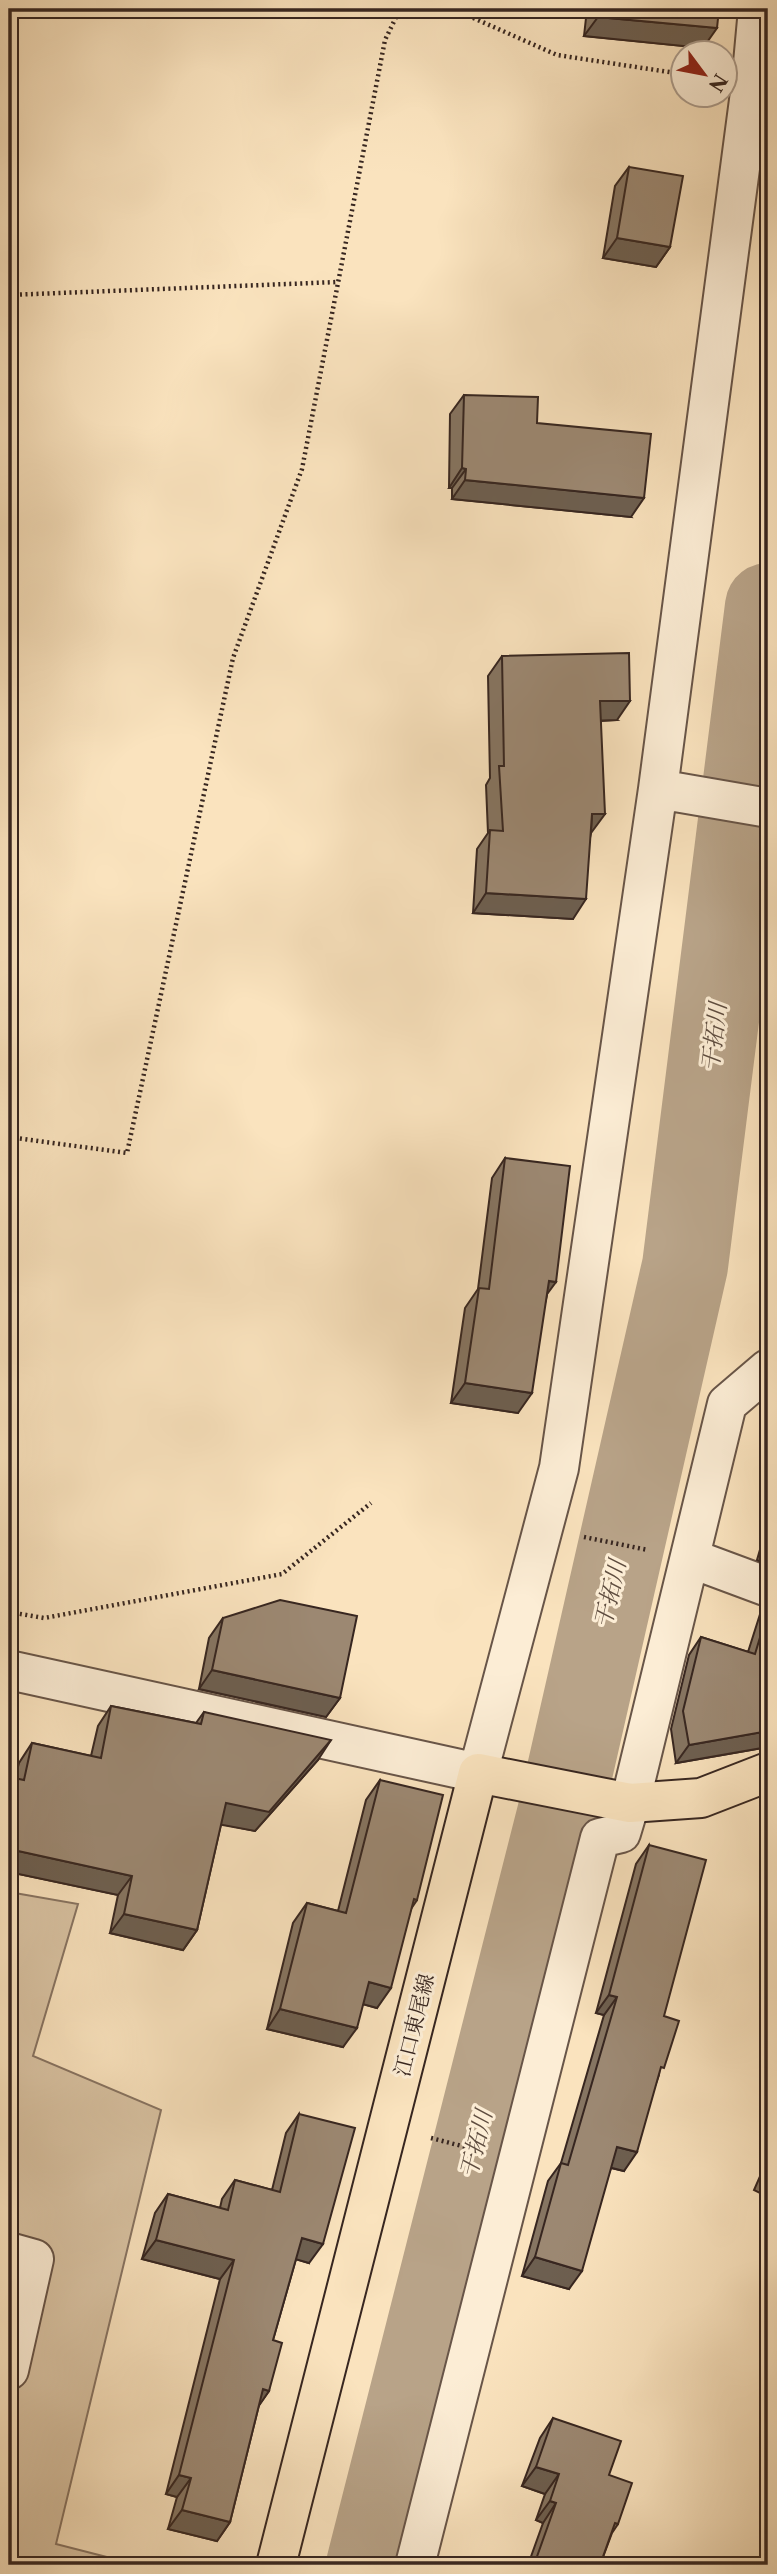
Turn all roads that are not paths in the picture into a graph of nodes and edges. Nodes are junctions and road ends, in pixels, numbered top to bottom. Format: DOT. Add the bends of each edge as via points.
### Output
graph roads {
  1 [pos="758,9"];
  2 [pos="658,789"];
  3 [pos="768,808"];
  4 [pos="768,1369"];
  5 [pos="690,1558"];
  6 [pos="768,1587"];
  7 [pos="9,1670"];
  8 [pos="768,1772"];
  9 [pos="478,1773"];
  10 [pos="622,1802"];
  11 [pos="9,2252"];
  12 [pos="9,2370"];
  13 [pos="276,2565"];
  14 [pos="415,2565"];
  1 -- 2 [label="street"];
  2 -- 3 [label="street"];
  2 -- 9 [label="street" via="559,1468"];
  4 -- 5 [label="street" via="727,1404"];
  5 -- 6 [label="street"];
  5 -- 10 [label="street"];
  7 -- 9 [label="street"];
  8 -- 10 [label="main road" via="701,1798"];
  9 -- 10 [label="main road"];
  9 -- 13 [label="main road, 江口東尾線"];
  10 -- 14 [label="street" via="621,1833 600,1838"];
  11 -- 12 [label="street" via="34,2259"];
}
